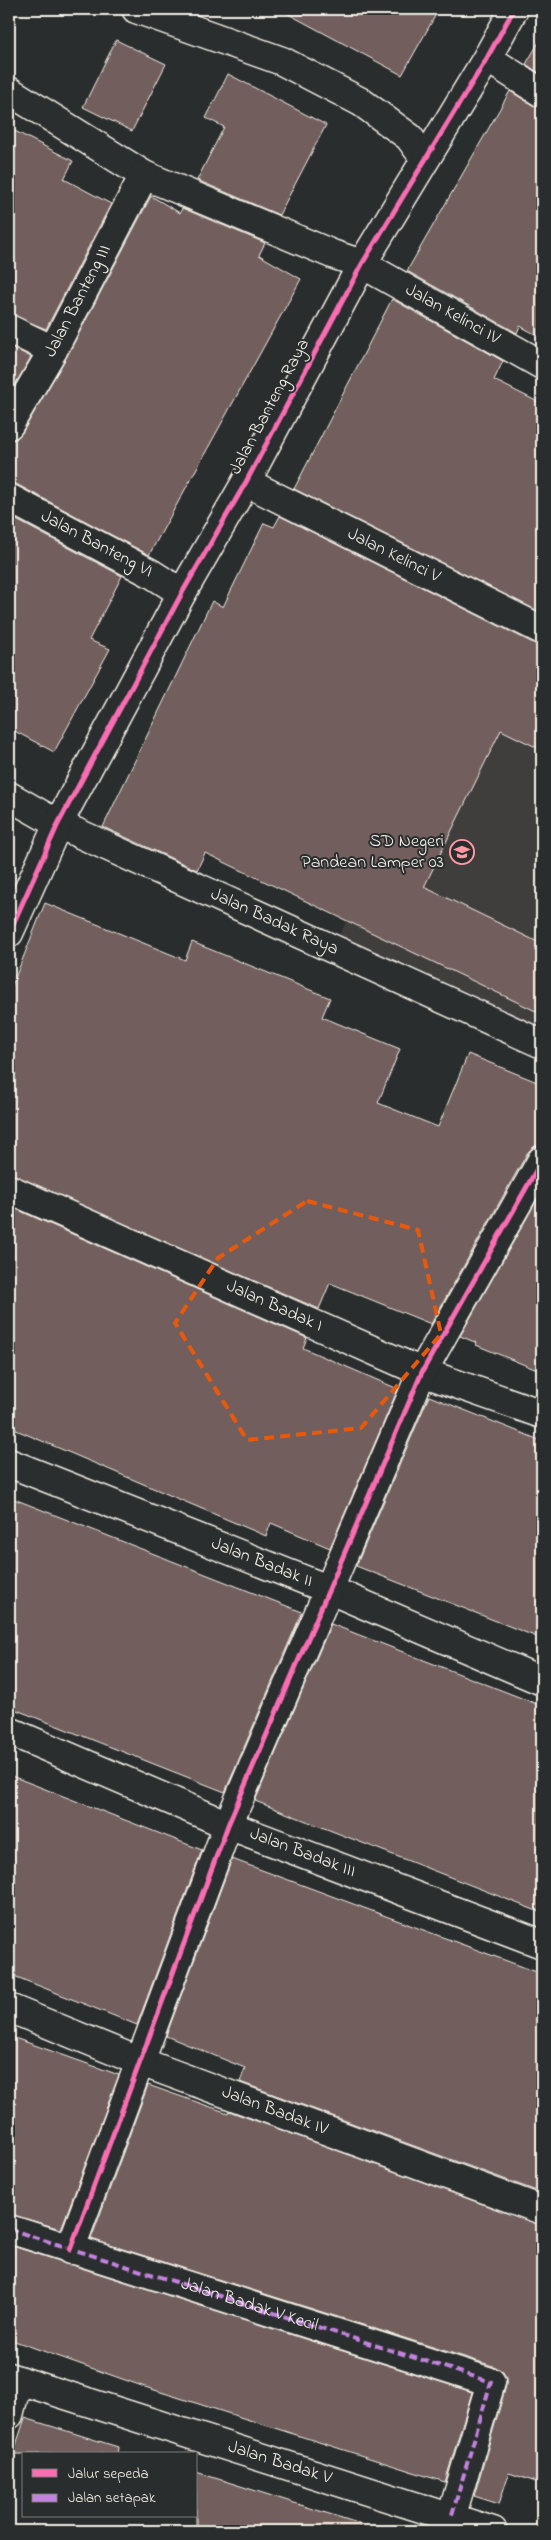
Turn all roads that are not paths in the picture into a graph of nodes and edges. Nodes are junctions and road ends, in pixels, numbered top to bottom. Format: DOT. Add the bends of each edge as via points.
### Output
graph roads {
  1 [pos="136,9"];
  2 [pos="514,9"];
  3 [pos="487,58"];
  4 [pos="9,91"];
  5 [pos="542,93"];
  6 [pos="425,159"];
  7 [pos="144,175"];
  8 [pos="362,264"];
  9 [pos="9,328"];
  10 [pos="53,350"];
  11 [pos="542,365"];
  12 [pos="9,426"];
  13 [pos="246,482"];
  14 [pos="9,498"];
  15 [pos="182,593"];
  16 [pos="542,630"];
  17 [pos="9,796"];
  18 [pos="58,824"];
  19 [pos="9,933"];
  20 [pos="542,1044"];
  21 [pos="542,1160"];
  22 [pos="9,1189"];
  23 [pos="422,1372"];
  24 [pos="542,1414"];
  25 [pos="9,1463"];
  26 [pos="330,1590"];
  27 [pos="542,1681"];
  28 [pos="9,1731"];
  29 [pos="228,1825"];
  30 [pos="542,1944"];
  31 [pos="9,2008"];
  32 [pos="141,2062"];
  33 [pos="542,2210"];
  34 [pos="9,2229"];
  35 [pos="70,2250"];
  36 [pos="13,2378"];
  37 [pos="9,2415"];
  38 [pos="451,2518"];
  39 [pos="493,2531"];
  1 -- 6 [label="street" via="290,65 361,102 409,137"];
  2 -- 3 [label="street, Jalan Banteng Raya"];
  3 -- 5 [label="street"];
  3 -- 6 [label="street, Jalan Banteng Raya"];
  4 -- 7 [label="street"];
  6 -- 8 [label="street, Jalan Banteng Raya"];
  7 -- 8 [label="street"];
  7 -- 10 [label="street, Jalan Banteng III"];
  8 -- 11 [label="street, Jalan Kelinci IV"];
  8 -- 13 [label="street, Jalan Banteng Raya"];
  9 -- 10 [label="street"];
  10 -- 12 [label="street, Jalan Banteng III"];
  13 -- 15 [label="street, Jalan Banteng Raya"];
  13 -- 16 [label="street, Jalan Kelinci V"];
  14 -- 15 [label="street, Jalan Banteng VI"];
  15 -- 18 [label="street, Jalan Banteng Raya"];
  17 -- 18 [label="street, Jalan Badak Raya"];
  18 -- 19 [label="street, Jalan Banteng Raya"];
  18 -- 20 [label="street, Jalan Badak Raya"];
  21 -- 23 [label="street"];
  22 -- 23 [label="street, Jalan Badak I"];
  23 -- 24 [label="street, Jalan Badak I"];
  23 -- 26 [label="street"];
  25 -- 26 [label="street, Jalan Badak II"];
  26 -- 27 [label="street, Jalan Badak II"];
  26 -- 29 [label="street"];
  28 -- 29 [label="street, Jalan Badak III"];
  29 -- 30 [label="street, Jalan Badak III"];
  29 -- 32 [label="street"];
  31 -- 32 [label="street, Jalan Badak IV"];
  32 -- 33 [label="street, Jalan Badak IV"];
  32 -- 35 [label="street"];
  34 -- 35 [label="street, Jalan Badak V Kecil"];
  35 -- 38 [label="street, Jalan Badak V Kecil" via="490,2382"];
  36 -- 37 [label="street"];
  36 -- 38 [label="street, Jalan Badak V"];
  38 -- 39 [label="street, Jalan Badak V"];
}
